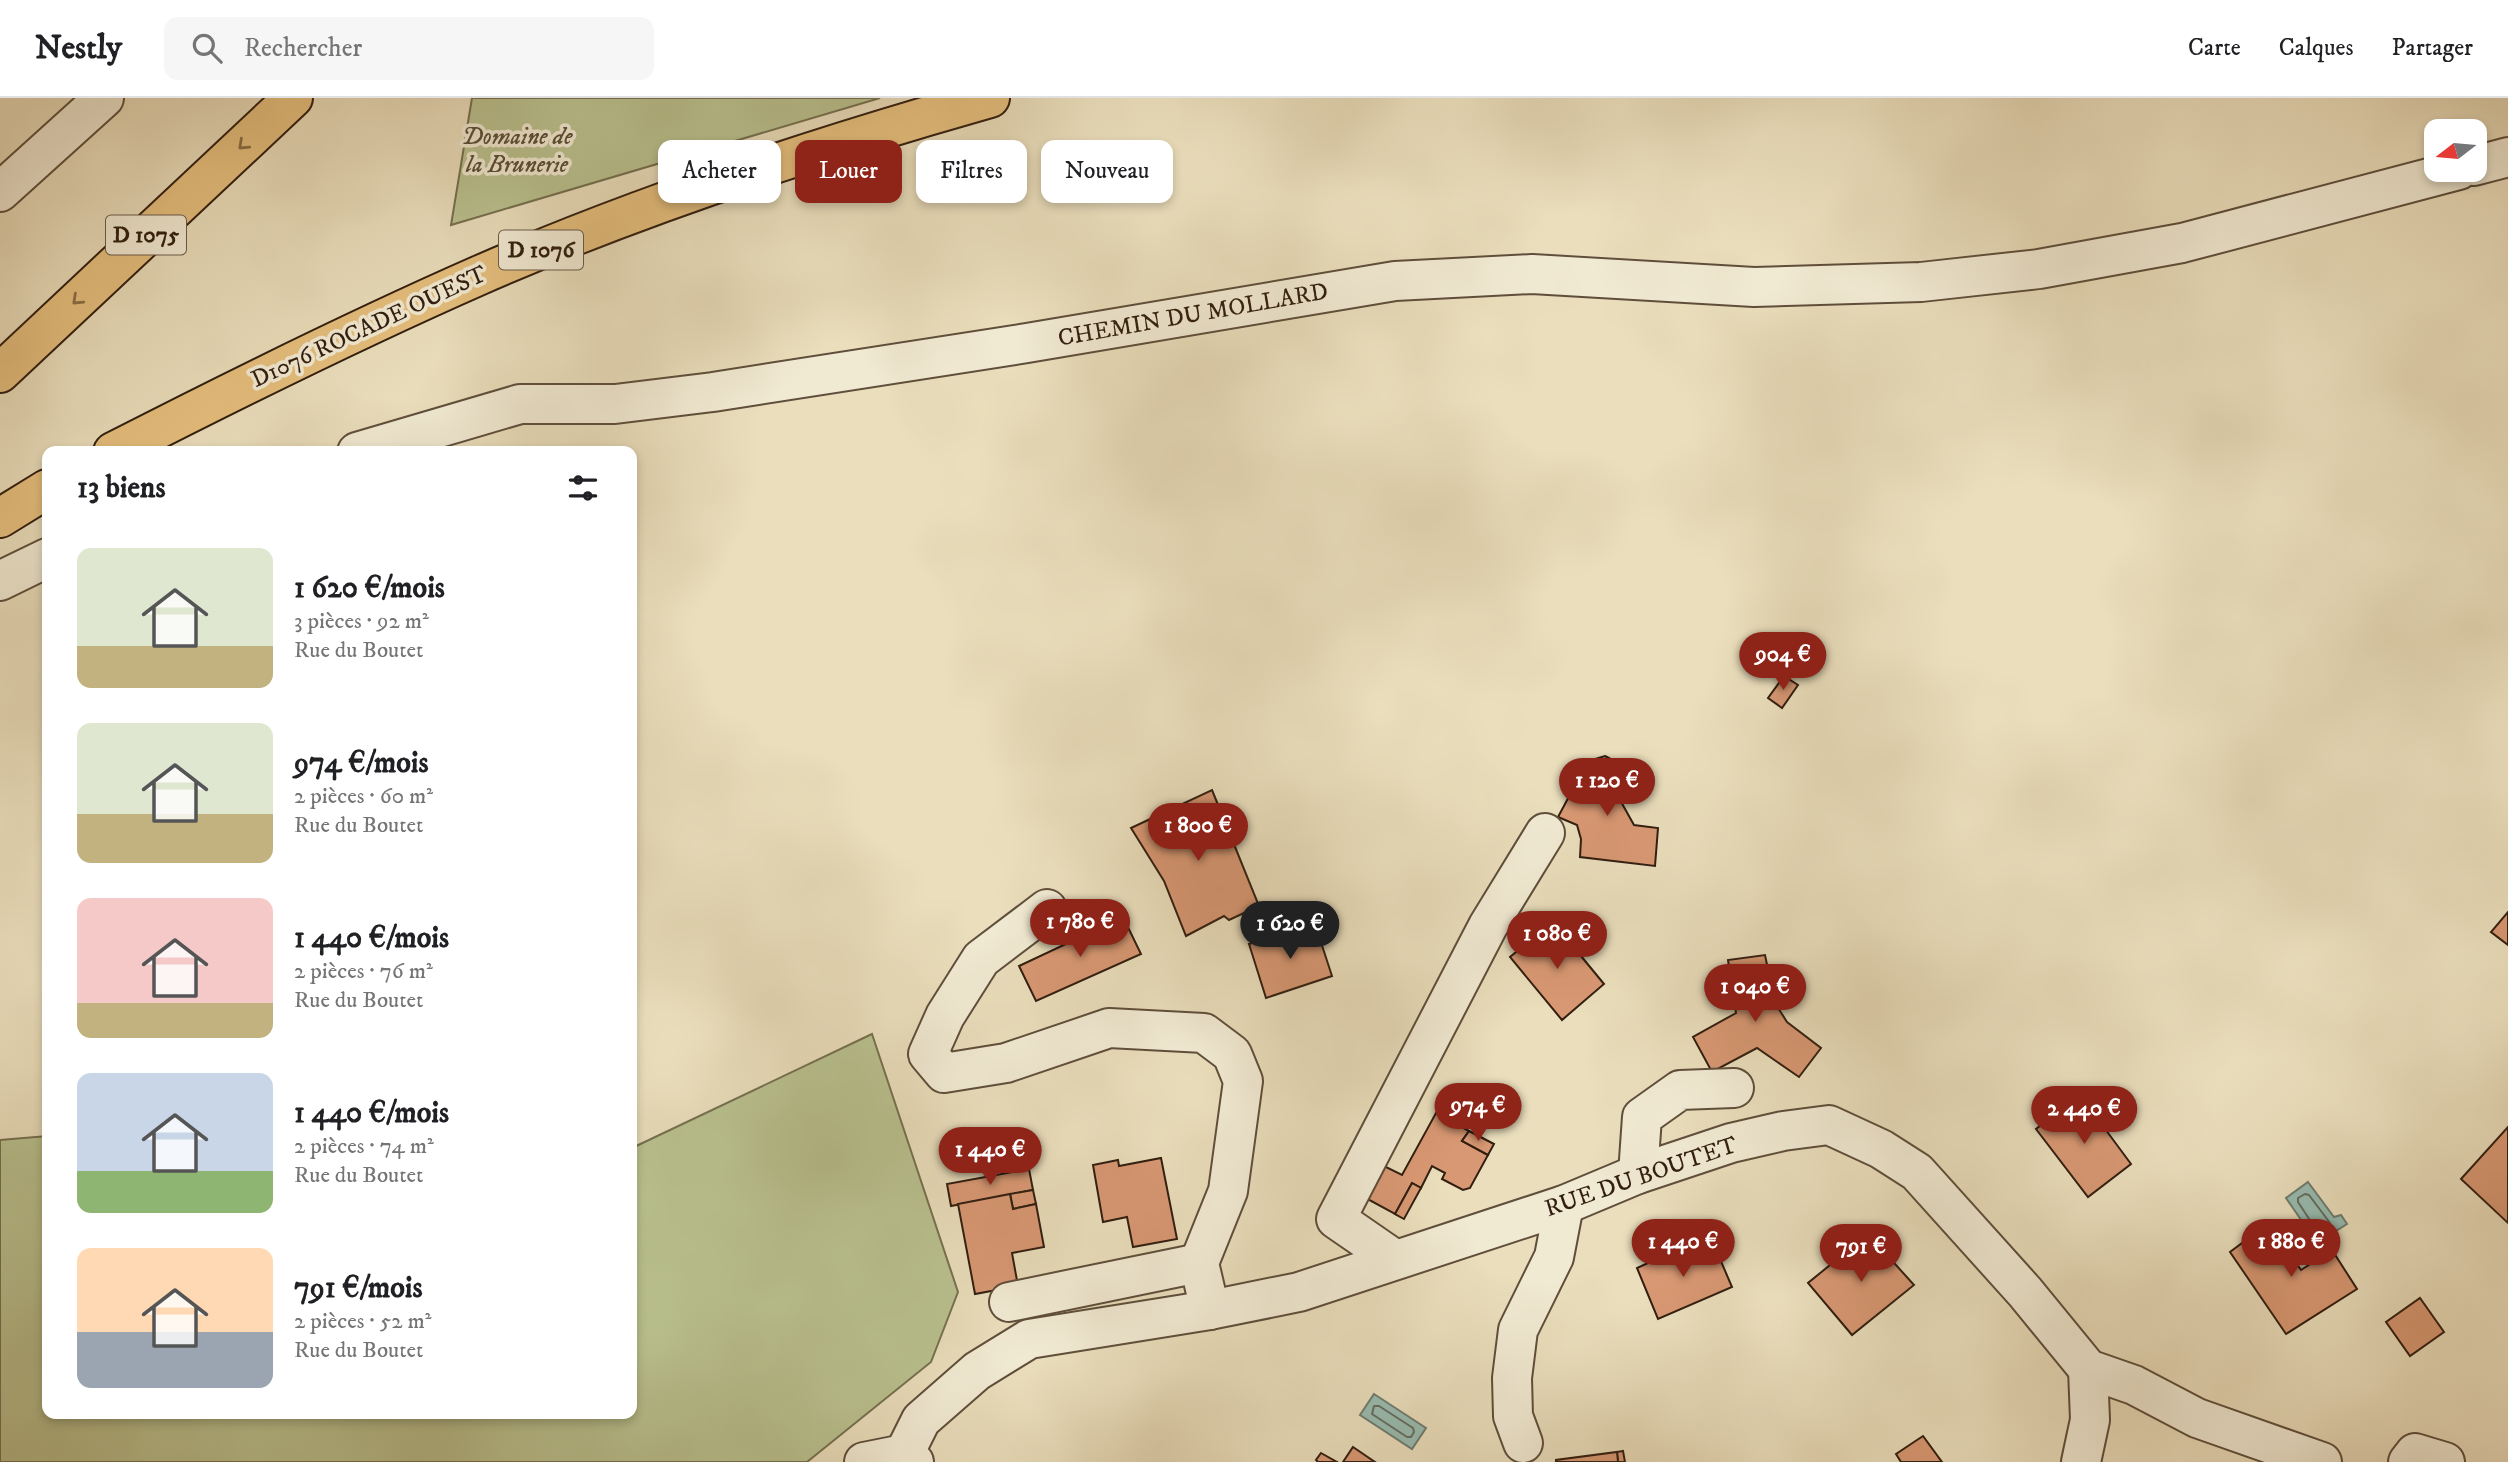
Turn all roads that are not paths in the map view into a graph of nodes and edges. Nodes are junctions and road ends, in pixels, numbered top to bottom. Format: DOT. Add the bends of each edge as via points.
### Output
graph roads {
  1 [pos="104,98"];
  2 [pos="293,98"];
  3 [pos="990,98"];
  4 [pos="2508,157"];
  5 [pos="2487,163"];
  6 [pos="2424,179"];
  7 [pos="0,192"];
  8 [pos="0,373"];
  9 [pos="125,446"];
  10 [pos="377,446"];
  11 [pos="42,492"];
  12 [pos="0,518"];
  13 [pos="42,560"];
  14 [pos="0,581"];
  15 [pos="1545,833"];
  16 [pos="1047,909"];
  17 [pos="1734,1088"];
  18 [pos="1638,1174"];
  19 [pos="1564,1205"];
  20 [pos="1394,1259"];
  21 [pos="1199,1262"];
  22 [pos="1009,1302"];
  23 [pos="1210,1310"];
  24 [pos="2088,1369"];
  25 [pos="1523,1443"];
  26 [pos="909,1458"];
  27 [pos="864,1462"];
  28 [pos="2081,1462"];
  29 [pos="2322,1462"];
  30 [pos="2408,1462"];
  31 [pos="2445,1462"];
  1 -- 7 [label="street"];
  2 -- 8 [label="main road, D 1075, one-way"];
  3 -- 9 [label="main road, D1076 ROCADE OUEST / D 1076" via="852,137 626,216 481,274 274,369"];
  4 -- 5 [label="street"];
  6 -- 10 [label="street, CHEMIN DU MOLLARD" via="2182,243 2039,269 1920,282 1754,287 1532,274 1395,281 713,392 615,404 520,404"];
  11 -- 12 [label="main road"];
  13 -- 14 [label="street"];
  15 -- 20 [label="street" via="1488,926 1336,1219"];
  16 -- 21 [label="street" via="981,959 945,1016 928,1054 944,1073 1006,1063 1109,1028 1204,1033 1232,1054 1243,1081 1228,1191"];
  17 -- 18 [label="street" via="1680,1090 1642,1117"];
  18 -- 19 [label="street, RUE DU BOUTET"];
  18 -- 24 [label="street, RUE DU BOUTET" via="1731,1143 1829,1125 1917,1172"];
  19 -- 20 [label="street, RUE DU BOUTET"];
  19 -- 25 [label="street" via="1554,1257 1518,1330 1513,1416"];
  20 -- 23 [label="street, RUE DU BOUTET" via="1299,1292"];
  21 -- 22 [label="street"];
  21 -- 23 [label="street"];
  23 -- 26 [label="street, RUE DU BOUTET" via="1029,1339 977,1371 921,1420"];
  24 -- 28 [label="street" via="2090,1420"];
  24 -- 29 [label="street" via="2134,1385 2197,1418"];
  26 -- 27 [label="street"];
  30 -- 31 [label="street" via="2415,1453"];
}
